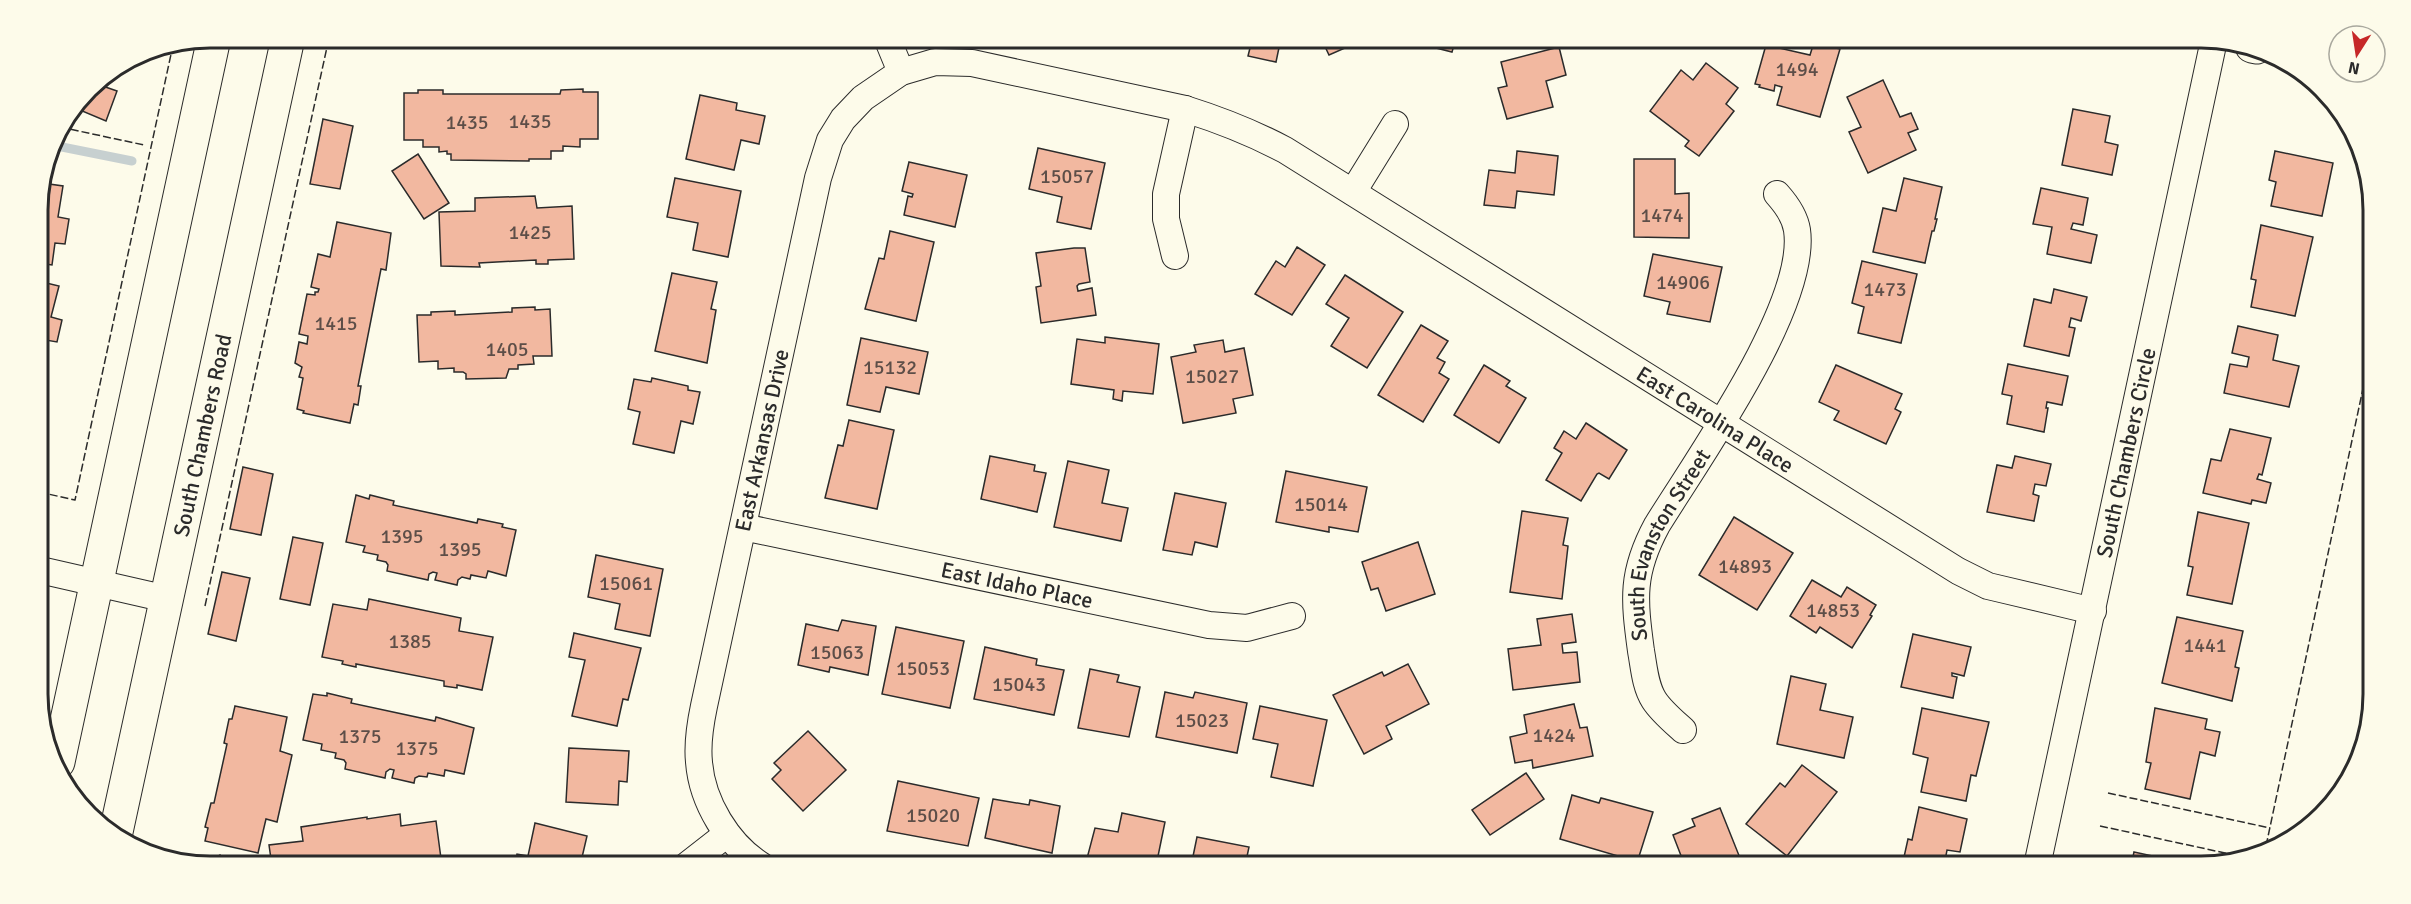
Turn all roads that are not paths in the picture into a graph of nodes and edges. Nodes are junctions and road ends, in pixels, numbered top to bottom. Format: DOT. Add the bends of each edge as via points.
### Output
graph roads {
  1 [pos="212,48"];
  2 [pos="286,48"];
  3 [pos="891,48"];
  4 [pos="2212,49"];
  5 [pos="902,72"];
  6 [pos="1185,109"];
  7 [pos="1395,124"];
  8 [pos="1353,192"];
  9 [pos="1777,194"];
  10 [pos="1175,256"];
  11 [pos="1720,422"];
  12 [pos="743,527"];
  13 [pos="48,572"];
  14 [pos="96,583"];
  15 [pos="167,598"];
  16 [pos="2093,611"];
  17 [pos="1292,616"];
  18 [pos="1683,730"];
  19 [pos="60,753"];
  20 [pos="117,827"];
  21 [pos="727,834"];
  22 [pos="699,856"];
  23 [pos="749,856"];
  24 [pos="2039,856"];
  1 -- 14 [label="main road"];
  2 -- 15 [label="main road, South Chambers Road"];
  3 -- 5 [label="street"];
  4 -- 16 [label="street, South Chambers Circle"];
  5 -- 6 [label="street, East Carolina Place" via="935,62 961,62"];
  5 -- 12 [label="street, East Arkansas Drive" via="853,108 825,151"];
  6 -- 8 [label="street, East Carolina Place" via="1261,137"];
  6 -- 10 [label="street" via="1166,194 1166,219"];
  7 -- 8 [label="street"];
  8 -- 11 [label="street, East Carolina Place"];
  9 -- 11 [label="street, South Evanston Street" via="1797,230 1790,281 1770,337"];
  11 -- 16 [label="street, East Carolina Place" via="1976,581"];
  11 -- 18 [label="street, South Evanston Street" via="1652,535 1636,580 1635,607 1649,690"];
  12 -- 17 [label="street, East Idaho Place" via="1209,624 1247,628"];
  12 -- 21 [label="street, East Arkansas Drive" via="699,743 705,791"];
  13 -- 14 [label="street"];
  14 -- 15 [label="street"];
  14 -- 19 [label="main road"];
  15 -- 20 [label="main road, South Chambers Road"];
  16 -- 24 [label="street, South Chambers Circle"];
  21 -- 22 [label="street"];
  21 -- 23 [label="street, East Arkansas Drive"];
}
